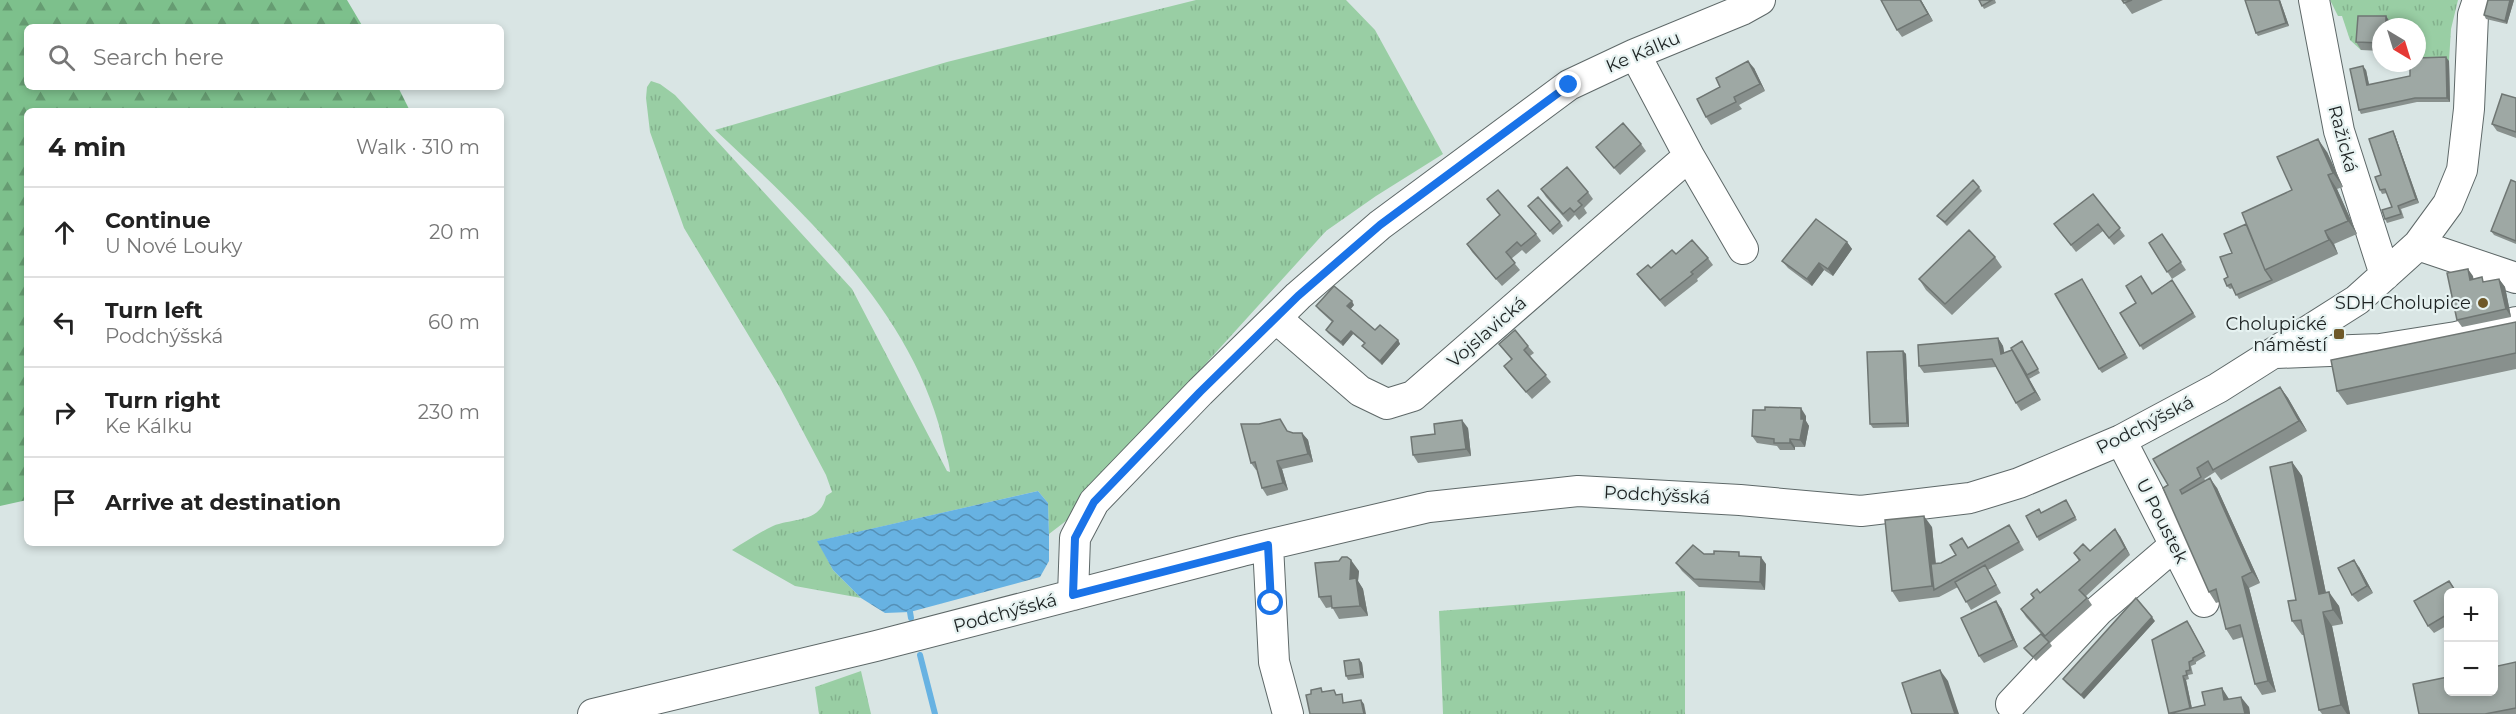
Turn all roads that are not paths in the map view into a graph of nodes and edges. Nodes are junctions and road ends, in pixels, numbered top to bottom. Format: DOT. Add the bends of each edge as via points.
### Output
graph roads {
  1 [pos="1760,0"];
  2 [pos="2314,0"];
  3 [pos="2478,0"];
  4 [pos="1635,54"];
  5 [pos="1689,156"];
  6 [pos="2418,245"];
  7 [pos="1743,249"];
  8 [pos="2385,276"];
  9 [pos="2516,278"];
  10 [pos="1275,318"];
  11 [pos="2516,322"];
  12 [pos="2275,353"];
  13 [pos="2121,440"];
  14 [pos="1268,545"];
  15 [pos="2175,545"];
  16 [pos="1073,595"];
  17 [pos="2204,602"];
  18 [pos="2011,704"];
  19 [pos="592,714"];
  20 [pos="1288,714"];
  1 -- 4 [label="street, Ke Kálku"];
  2 -- 8 [label="street, Ražická" via="2338,131"];
  3 -- 6 [label="street, Podchýšská" via="2473,15 2462,170 2448,204"];
  4 -- 5 [label="street"];
  4 -- 10 [label="street, Ke Kálku" via="1569,85 1380,225"];
  5 -- 7 [label="street"];
  5 -- 10 [label="street, Vojslavická" via="1413,396 1388,404 1360,391"];
  6 -- 8 [label="street, Podchýšská"];
  6 -- 9 [label="street"];
  8 -- 12 [label="street, Podchýšská" via="2357,300"];
  10 -- 16 [label="street, Ke Kálku" via="1094,502 1075,538"];
  11 -- 12 [label="street" via="2456,337 2380,349"];
  12 -- 13 [label="street, Podchýšská"];
  13 -- 14 [label="street, Podchýšská" via="2019,483 1970,498 1861,511 1578,490 1429,507"];
  13 -- 15 [label="street, U Poustek"];
  14 -- 16 [label="street, Podchýšská"];
  14 -- 20 [label="street" via="1274,662"];
  15 -- 17 [label="street, U Poustek"];
  15 -- 18 [label="street" via="2099,610"];
  16 -- 19 [label="street, Podchýšská"];
}
